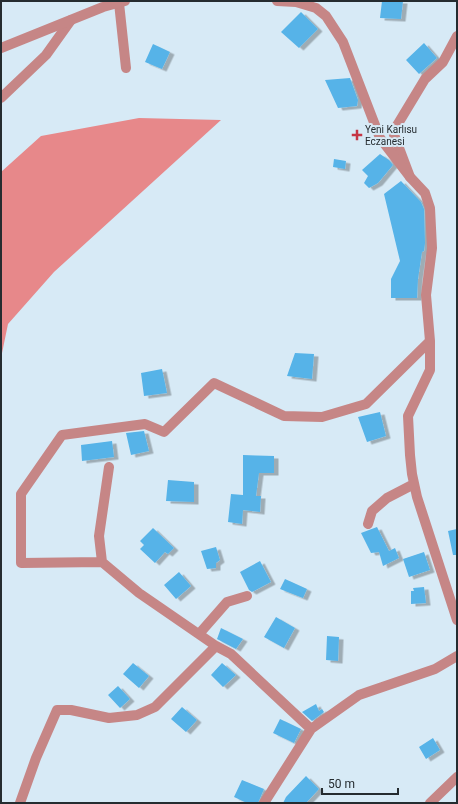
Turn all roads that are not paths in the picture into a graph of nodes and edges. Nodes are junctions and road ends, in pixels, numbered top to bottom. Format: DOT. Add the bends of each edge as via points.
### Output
graph roads {
  1 [pos="277,1"];
  2 [pos="121,2"];
  3 [pos="71,20"];
  4 [pos="457,36"];
  5 [pos="1,48"];
  6 [pos="126,68"];
  7 [pos="1,98"];
  8 [pos="410,177"];
  9 [pos="430,341"];
  10 [pos="109,467"];
  11 [pos="414,484"];
  12 [pos="368,524"];
  13 [pos="102,562"];
  14 [pos="247,596"];
  15 [pos="457,620"];
  16 [pos="199,634"];
  17 [pos="216,646"];
  18 [pos="457,656"];
  19 [pos="311,729"];
  20 [pos="457,777"];
  21 [pos="20,803"];
  22 [pos="264,803"];
  23 [pos="430,803"];
  1 -- 8 [label="street" via="296,2 316,8 326,16 343,42 380,138"];
  2 -- 3 [label="street"];
  2 -- 6 [label="street"];
  3 -- 5 [label="street"];
  3 -- 7 [label="street" via="46,55"];
  4 -- 8 [label="street" via="443,62 425,79 393,132"];
  8 -- 9 [label="street" via="425,193 430,208 432,248 426,295"];
  9 -- 11 [label="street" via="430,370 408,416"];
  9 -- 13 [label="street" via="366,404 322,417 284,416 214,383 164,432 145,424 62,435 21,494 21,563"];
  10 -- 13 [label="street" via="99,536"];
  11 -- 12 [label="street" via="387,498 372,511"];
  11 -- 15 [label="street"];
  13 -- 16 [label="street" via="139,593"];
  14 -- 16 [label="street" via="227,602"];
  16 -- 17 [label="street"];
  17 -- 19 [label="street" via="231,654"];
  17 -- 21 [label="street" via="155,707 137,715 109,718 71,710 57,710"];
  18 -- 19 [label="street" via="435,669 359,695"];
  19 -- 22 [label="street"];
  20 -- 23 [label="street"];
}
